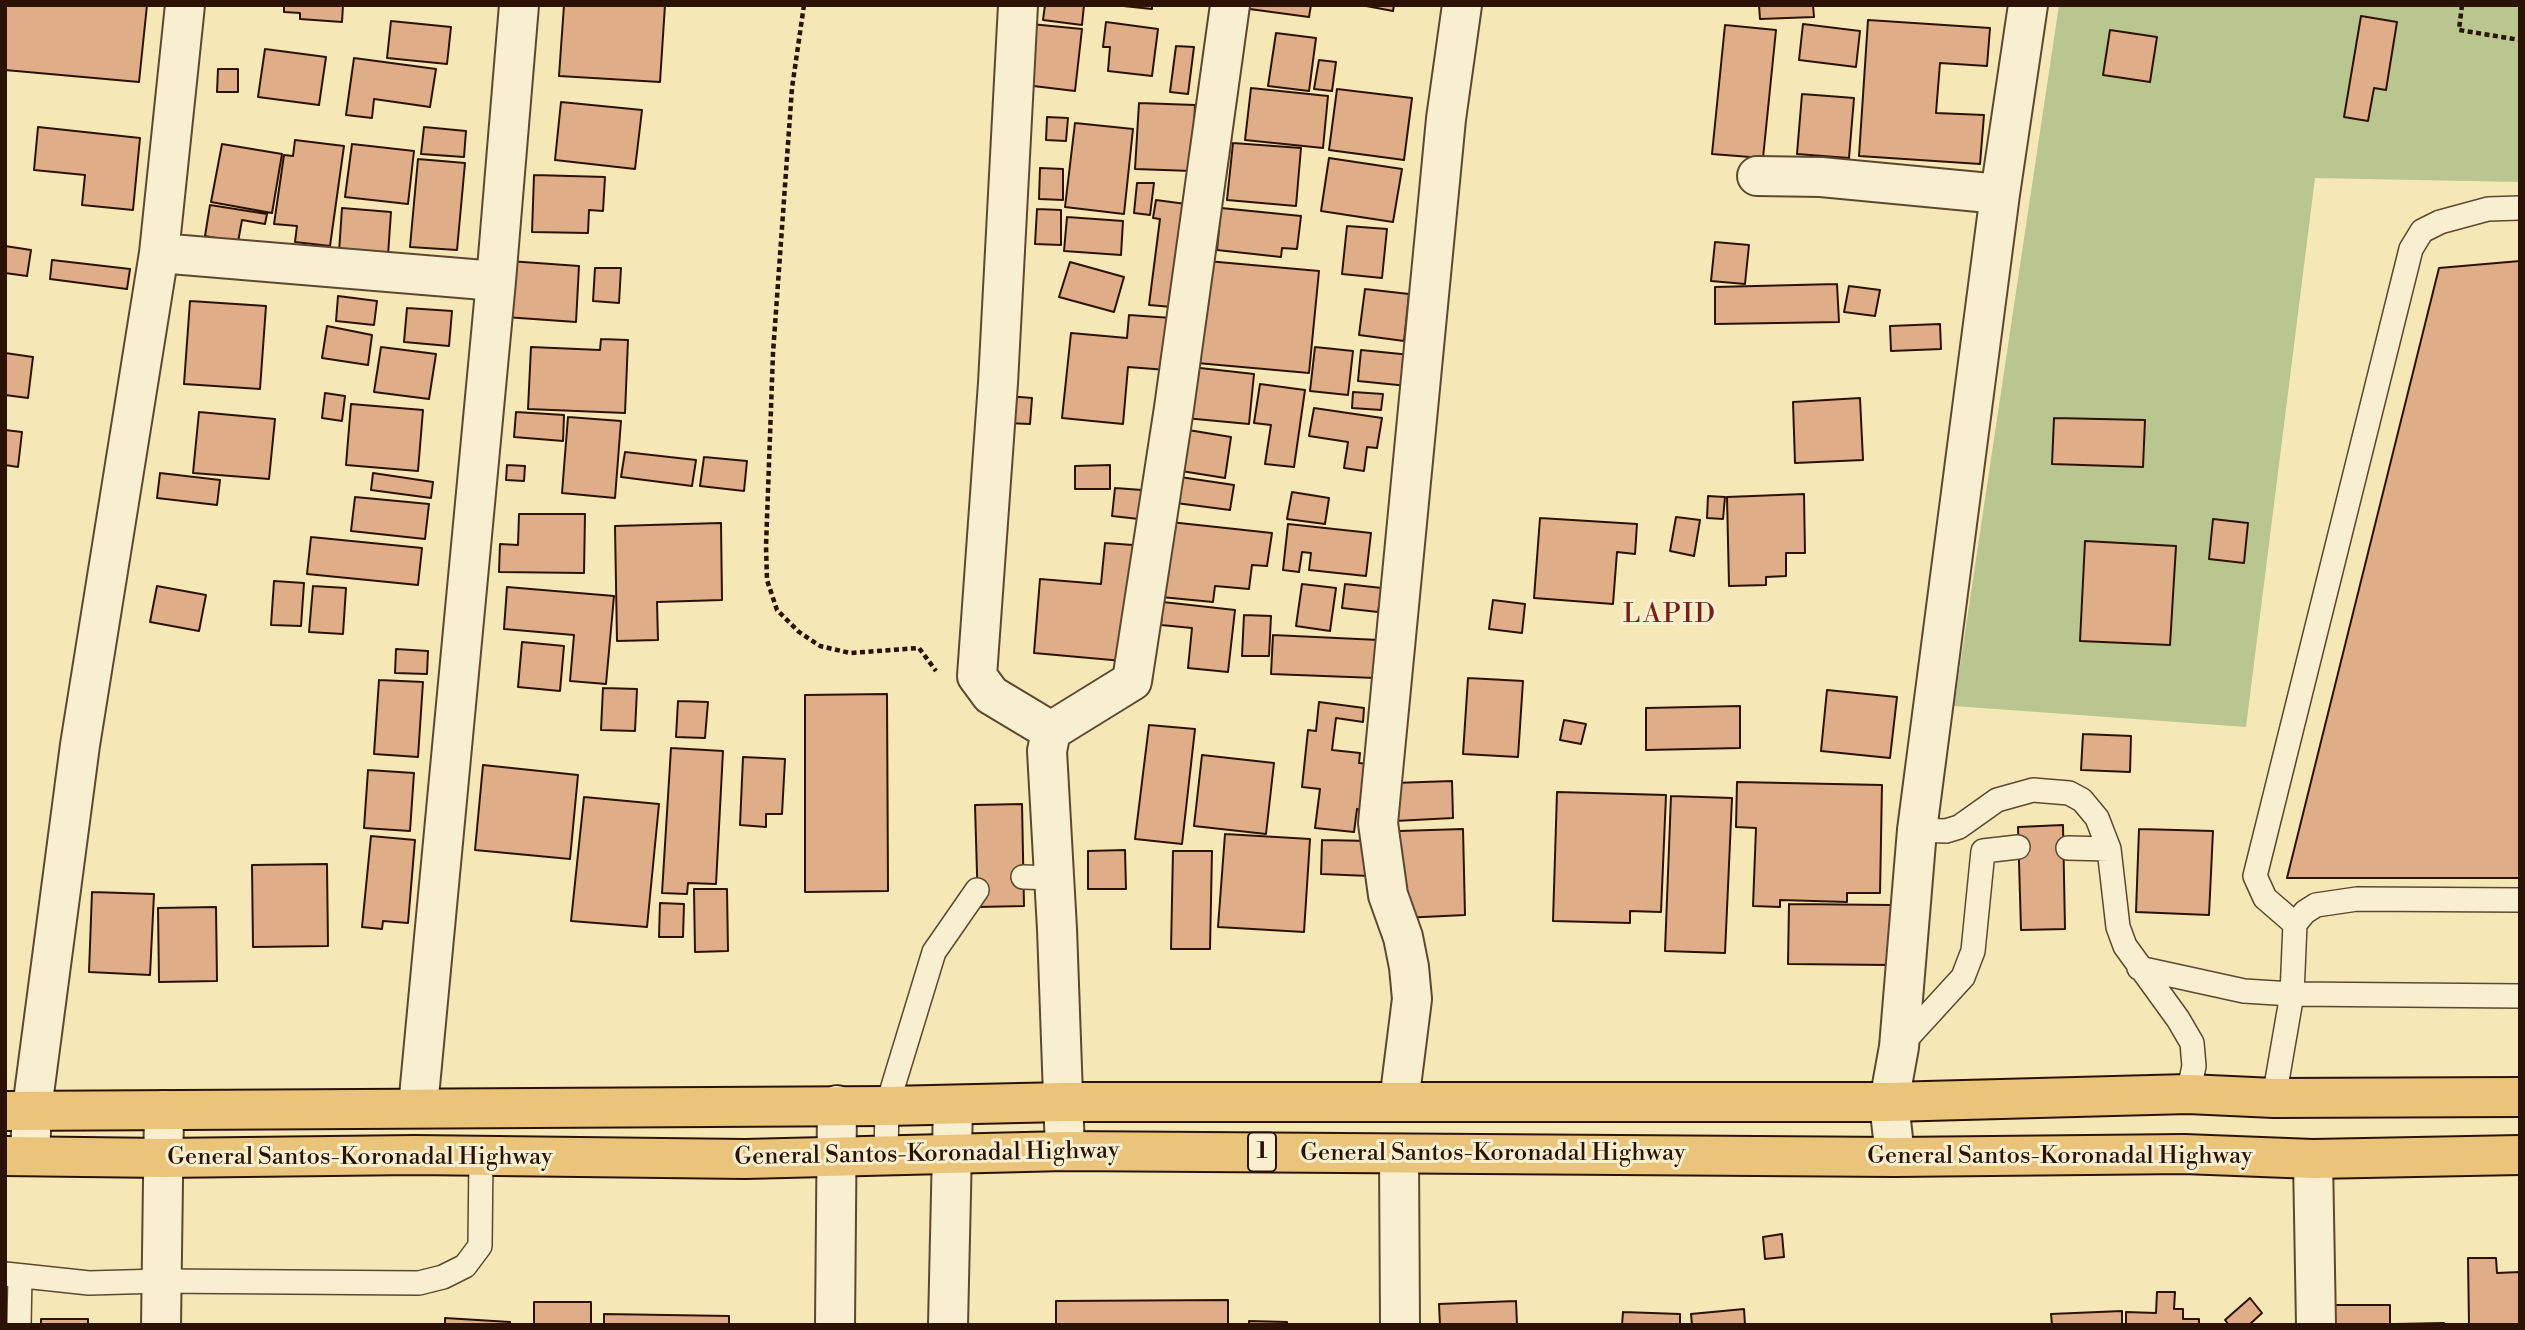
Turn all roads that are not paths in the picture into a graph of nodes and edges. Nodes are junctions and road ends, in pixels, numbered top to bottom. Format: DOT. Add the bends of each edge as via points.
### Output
graph roads {
  1 [pos="185,5"];
  2 [pos="519,5"];
  3 [pos="1018,5"];
  4 [pos="1230,5"];
  5 [pos="1462,5"];
  6 [pos="2028,5"];
  7 [pos="1757,176"];
  8 [pos="2000,194"];
  9 [pos="2520,208"];
  10 [pos="159,253"];
  11 [pos="496,281"];
  12 [pos="1051,731"];
  13 [pos="1982,809"];
  14 [pos="1917,830"];
  15 [pos="2018,847"];
  16 [pos="2068,848"];
  17 [pos="2109,849"];
  18 [pos="1983,851"];
  19 [pos="976,890"];
  20 [pos="2520,900"];
  21 [pos="2295,924"];
  22 [pos="2139,968"];
  23 [pos="2292,994"];
  24 [pos="2520,996"];
  25 [pos="1899,1047"];
  26 [pos="2188,1094"];
  27 [pos="2520,1097"];
  28 [pos="2274,1098"];
  29 [pos="1064,1102"];
  30 [pos="1399,1102"];
  31 [pos="1889,1102"];
  32 [pos="837,1105"];
  33 [pos="953,1105"];
  34 [pos="887,1106"];
  35 [pos="418,1107"];
  36 [pos="19,1110"];
  37 [pos="164,1110"];
  38 [pos="1065,1151"];
  39 [pos="953,1154"];
  40 [pos="1399,1154"];
  41 [pos="886,1155"];
  42 [pos="2520,1155"];
  43 [pos="18,1156"];
  44 [pos="838,1156"];
  45 [pos="481,1157"];
  46 [pos="1895,1157"];
  47 [pos="162,1158"];
  48 [pos="2313,1159"];
  49 [pos="13,1275"];
  50 [pos="160,1281"];
  51 [pos="19,1325"];
  52 [pos="161,1325"];
  53 [pos="835,1325"];
  54 [pos="948,1325"];
  55 [pos="1400,1325"];
  56 [pos="2316,1325"];
  1 -- 10 [label="street"];
  2 -- 11 [label="street"];
  3 -- 12 [label="street" via="977,676 990,695"];
  4 -- 12 [label="street" via="1132,681"];
  5 -- 30 [label="street" via="1446,119 1378,823 1388,895 1403,937 1412,999"];
  6 -- 8 [label="street"];
  7 -- 8 [label="street" via="1821,177"];
  8 -- 14 [label="street"];
  9 -- 21 [label="lane" via="2488,209 2440,222 2422,231 2411,249 2255,876 2264,898"];
  10 -- 11 [label="street"];
  10 -- 36 [label="street"];
  11 -- 35 [label="street"];
  12 -- 29 [label="street" via="1039,878"];
  13 -- 14 [label="lane" via="1959,827"];
  13 -- 17 [label="lane" via="2033,790 2069,793 2098,818"];
  13 -- 18 [label="lane"];
  14 -- 25 [label="street"];
  15 -- 18 [label="lane"];
  16 -- 17 [label="lane"];
  17 -- 22 [label="lane" via="2119,927"];
  18 -- 25 [label="lane" via="1973,951 1963,976"];
  19 -- 34 [label="lane" via="934,951"];
  20 -- 21 [label="lane" via="2357,899 2316,905"];
  21 -- 23 [label="lane"];
  22 -- 23 [label="lane" via="2244,991"];
  22 -- 26 [label="lane" via="2192,1044 2194,1066"];
  23 -- 24 [label="lane"];
  23 -- 28 [label="lane"];
  25 -- 31 [label="street"];
  26 -- 28 [label="highway, General Santos-Koronadal Highway / 1"];
  26 -- 31 [label="highway, General Santos-Koronadal Highway / 1"];
  27 -- 28 [label="highway, General Santos-Koronadal Highway / 1"];
  29 -- 30 [label="highway, General Santos-Koronadal Highway / 1"];
  29 -- 33 [label="highway, General Santos-Koronadal Highway / 1"];
  29 -- 38 [label="street"];
  30 -- 31 [label="highway, General Santos-Koronadal Highway / 1"];
  31 -- 46 [label="street"];
  32 -- 34 [label="highway, General Santos-Koronadal Highway / 1"];
  32 -- 35 [label="highway, General Santos-Koronadal Highway / 1"];
  32 -- 44 [label="street"];
  33 -- 34 [label="highway, General Santos-Koronadal Highway / 1"];
  33 -- 39 [label="street"];
  34 -- 41 [label="lane"];
  35 -- 37 [label="highway, General Santos-Koronadal Highway / 1"];
  36 -- 37 [label="highway, General Santos-Koronadal Highway / 1"];
  36 -- 43 [label="street"];
  37 -- 47 [label="street"];
  38 -- 39 [label="highway, General Santos-Koronadal Highway / 1"];
  38 -- 40 [label="highway, General Santos-Koronadal Highway / 1"];
  39 -- 41 [label="highway, General Santos-Koronadal Highway / 1"];
  39 -- 54 [label="street"];
  40 -- 46 [label="highway, General Santos-Koronadal Highway / 1"];
  40 -- 55 [label="street"];
  41 -- 44 [label="highway, General Santos-Koronadal Highway / 1"];
  42 -- 48 [label="highway, General Santos-Koronadal Highway / 1"];
  43 -- 47 [label="highway, General Santos-Koronadal Highway / 1"];
  44 -- 45 [label="highway, General Santos-Koronadal Highway / 1"];
  44 -- 53 [label="street"];
  45 -- 47 [label="highway, General Santos-Koronadal Highway / 1"];
  45 -- 50 [label="lane" via="480,1246 465,1266 443,1277 419,1283"];
  46 -- 48 [label="highway, General Santos-Koronadal Highway / 1" via="2185,1154"];
  47 -- 50 [label="street"];
  48 -- 56 [label="street"];
  49 -- 50 [label="lane" via="89,1283"];
  49 -- 51 [label="lane"];
  50 -- 52 [label="street"];
}
